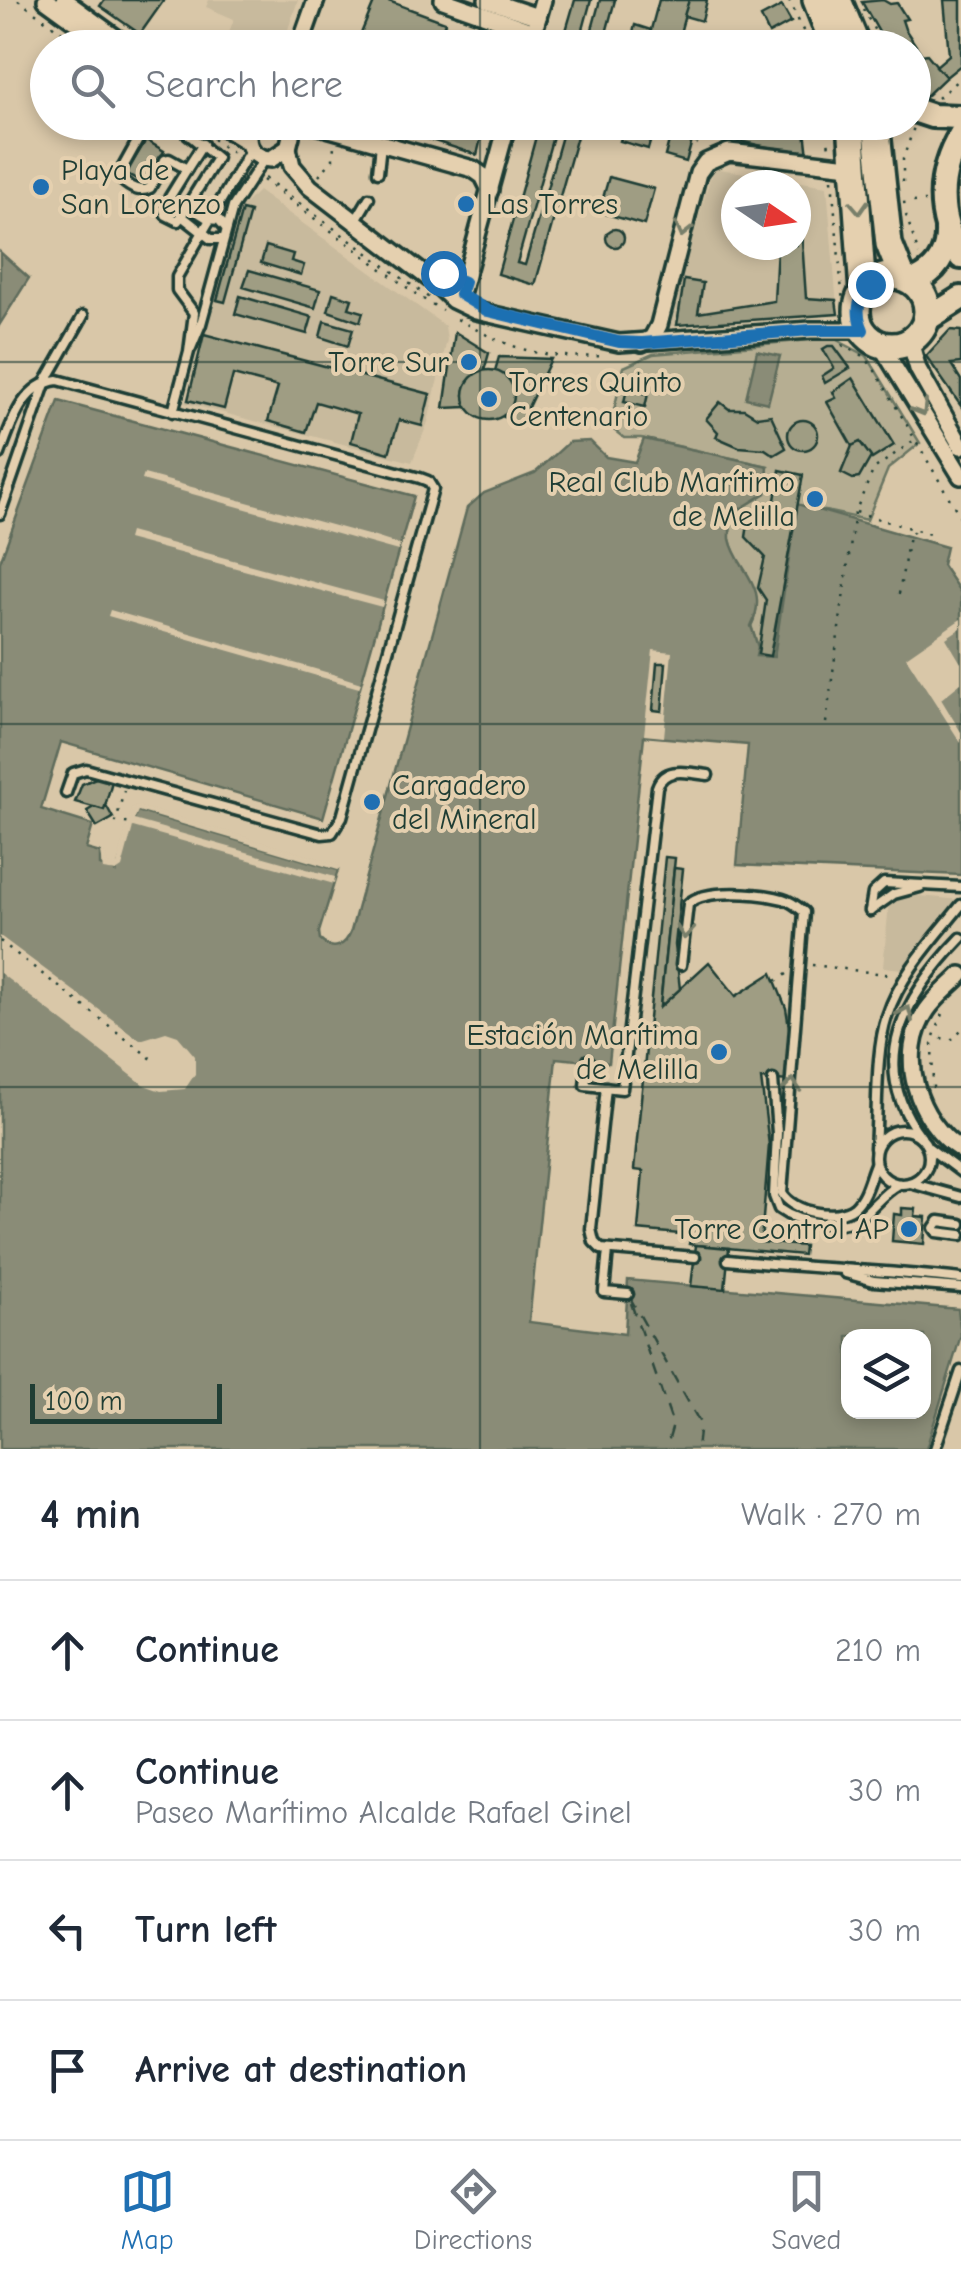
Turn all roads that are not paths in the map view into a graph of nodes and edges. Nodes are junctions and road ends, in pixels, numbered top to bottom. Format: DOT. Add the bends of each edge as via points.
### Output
graph roads {
  1 [pos="46,0"];
  2 [pos="64,0"];
  3 [pos="316,0"];
  4 [pos="443,0"];
  5 [pos="487,0"];
  6 [pos="543,0"];
  7 [pos="816,0"];
  8 [pos="838,0"];
  9 [pos="87,30"];
  10 [pos="105,30"];
  11 [pos="305,30"];
  12 [pos="528,30"];
  13 [pos="531,30"];
  14 [pos="535,30"];
  15 [pos="828,30"];
  16 [pos="850,30"];
  17 [pos="856,30"];
  18 [pos="931,113"];
  19 [pos="961,117"];
  20 [pos="961,134"];
  21 [pos="138,140"];
  22 [pos="198,140"];
  23 [pos="241,140"];
  24 [pos="253,140"];
  25 [pos="290,140"];
  26 [pos="368,140"];
  27 [pos="504,140"];
  28 [pos="848,140"];
  29 [pos="881,140"];
  30 [pos="203,144"];
  31 [pos="382,144"];
  32 [pos="288,148"];
  33 [pos="258,152"];
  34 [pos="500,154"];
  35 [pos="844,165"];
  36 [pos="187,169"];
  37 [pos="472,170"];
  38 [pos="378,172"];
  39 [pos="892,179"];
  40 [pos="310,187"];
  41 [pos="490,190"];
  42 [pos="368,198"];
  43 [pos="190,207"];
  44 [pos="183,217"];
  45 [pos="209,218"];
  46 [pos="356,222"];
  47 [pos="226,228"];
  48 [pos="202,230"];
  49 [pos="947,230"];
  50 [pos="223,239"];
  51 [pos="961,256"];
  52 [pos="914,277"];
  53 [pos="434,283"];
  54 [pos="863,292"];
  55 [pos="460,294"];
  56 [pos="961,298"];
  57 [pos="488,311"];
  58 [pos="83,316"];
  59 [pos="926,320"];
  60 [pos="863,330"];
  61 [pos="910,341"];
  62 [pos="642,343"];
  63 [pos="189,352"];
  64 [pos="46,381"];
  65 [pos="173,412"];
  66 [pos="961,446"];
  67 [pos="0,454"];
  68 [pos="961,476"];
  69 [pos="0,514"];
  70 [pos="708,775"];
  71 [pos="66,793"];
  72 [pos="926,885"];
  73 [pos="956,887"];
  74 [pos="961,902"];
  75 [pos="959,938"];
  76 [pos="681,965"];
  77 [pos="961,975"];
  78 [pos="588,1060"];
  79 [pos="773,1080"];
  80 [pos="606,1087"];
  81 [pos="921,1137"];
  82 [pos="961,1146"];
  83 [pos="928,1147"];
  84 [pos="876,1148"];
  85 [pos="875,1164"];
  86 [pos="961,1172"];
  87 [pos="910,1183"];
  88 [pos="899,1184"];
  89 [pos="961,1197"];
  90 [pos="961,1224"];
  91 [pos="961,1234"];
  92 [pos="608,1250"];
  93 [pos="695,1257"];
  94 [pos="728,1260"];
  95 [pos="841,1271"];
  96 [pos="961,1279"];
  97 [pos="961,1288"];
  98 [pos="628,1294"];
  99 [pos="961,1371"];
  100 [pos="935,1449"];
  1 -- 9 [label="street"];
  2 -- 10 [label="street"];
  3 -- 11 [label="street"];
  4 -- 12 [label="street"];
  5 -- 13 [label="street"];
  6 -- 14 [label="street"];
  7 -- 15 [label="main road"];
  8 -- 16 [label="main road"];
  8 -- 17 [label="main road"];
  18 -- 19 [label="main road"];
  20 -- 49 [label="main road" via="943,180"];
  21 -- 36 [label="lane" via="118,176 140,191 150,188 165,160"];
  22 -- 30 [label="lane"];
  23 -- 33 [label="street"];
  24 -- 33 [label="street"];
  25 -- 32 [label="street"];
  26 -- 31 [label="street"];
  27 -- 34 [label="street"];
  28 -- 35 [label="main road"];
  29 -- 39 [label="main road"];
  30 -- 36 [label="lane"];
  30 -- 43 [label="lane" via="216,164"];
  31 -- 37 [label="street"];
  31 -- 38 [label="lane"];
  32 -- 33 [label="street"];
  32 -- 40 [label="street" via="292,166"];
  33 -- 40 [label="street"];
  33 -- 45 [label="lane" via="241,164"];
  33 -- 47 [label="lane"];
  34 -- 37 [label="street"];
  34 -- 41 [label="street"];
  35 -- 39 [label="street" via="870,166"];
  35 -- 54 [label="main road, one-way"];
  35 -- 62 [label="street, one-way" via="730,152 706,162 656,334"];
  36 -- 44 [label="lane" via="164,208 175,220"];
  37 -- 41 [label="street"];
  39 -- 52 [label="main road" via="891,253"];
  40 -- 46 [label="street"];
  41 -- 55 [label="street"];
  42 -- 46 [label="lane"];
  43 -- 44 [label="lane"];
  43 -- 45 [label="lane"];
  44 -- 48 [label="lane"];
  45 -- 47 [label="lane"];
  45 -- 48 [label="lane"];
  46 -- 53 [label="street"];
  47 -- 50 [label="lane"];
  48 -- 50 [label="lane" via="210,240"];
  48 -- 63 [label="lane" via="176,282 194,314"];
  49 -- 51 [label="main road"];
  49 -- 52 [label="main road" via="945,254"];
  50 -- 63 [label="lane"];
  52 -- 54 [label="main road" via="880,278"];
  52 -- 59 [label="main road"];
  53 -- 55 [label="street"];
  53 -- 57 [label="street" via="462,306"];
  54 -- 60 [label="main road"];
  55 -- 57 [label="street"];
  56 -- 59 [label="main road"];
  57 -- 62 [label="street"];
  58 -- 64 [label="lane"];
  59 -- 61 [label="main road"];
  60 -- 61 [label="main road" via="890,346"];
  60 -- 62 [label="street"];
  60 -- 68 [label="street, one-way"];
  61 -- 66 [label="street" via="918,369"];
  63 -- 65 [label="lane"];
  64 -- 65 [label="lane"];
  64 -- 67 [label="lane" via="24,400"];
  64 -- 69 [label="lane"];
  65 -- 71 [label="lane" via="420,478 432,489 338,827 322,834 78,769"];
  70 -- 80 [label="lane" via="660,778 622,1089"];
  72 -- 72 [label="lane" via="884,883 873,893 870,910"];
  72 -- 73 [label="lane"];
  73 -- 74 [label="lane"];
  74 -- 84 [label="lane" via="904,980 883,1031"];
  81 -- 75 [label="lane, one-way" via="903,1104 895,1046 918,988"];
  85 -- 76 [label="lane, one-way" via="863,1196 842,1212 798,1208 782,1194 804,912 784,900 696,896 688,904"];
  77 -- 82 [label="street" via="921,1022 914,1049 921,1102 933,1125"];
  78 -- 80 [label="lane" via="585,1085"];
  79 -- 88 [label="lane" via="779,1210 848,1223"];
  80 -- 92 [label="lane" via="591,1229 597,1247"];
  81 -- 83 [label="lane"];
  81 -- 84 [label="lane" via="895,1130"];
  83 -- 86 [label="lane"];
  83 -- 87 [label="lane" via="926,1169"];
  84 -- 85 [label="lane"];
  85 -- 88 [label="lane"];
  87 -- 88 [label="lane"];
  87 -- 89 [label="lane"];
  90 -- 91 [label="lane" via="939,1221 934,1228"];
  92 -- 93 [label="lane"];
  92 -- 98 [label="lane" via="604,1292"];
  94 -- 95 [label="lane"];
  95 -- 96 [label="lane"];
  95 -- 97 [label="lane" via="874,1281"];
  99 -- 100 [label="lane"];
}
